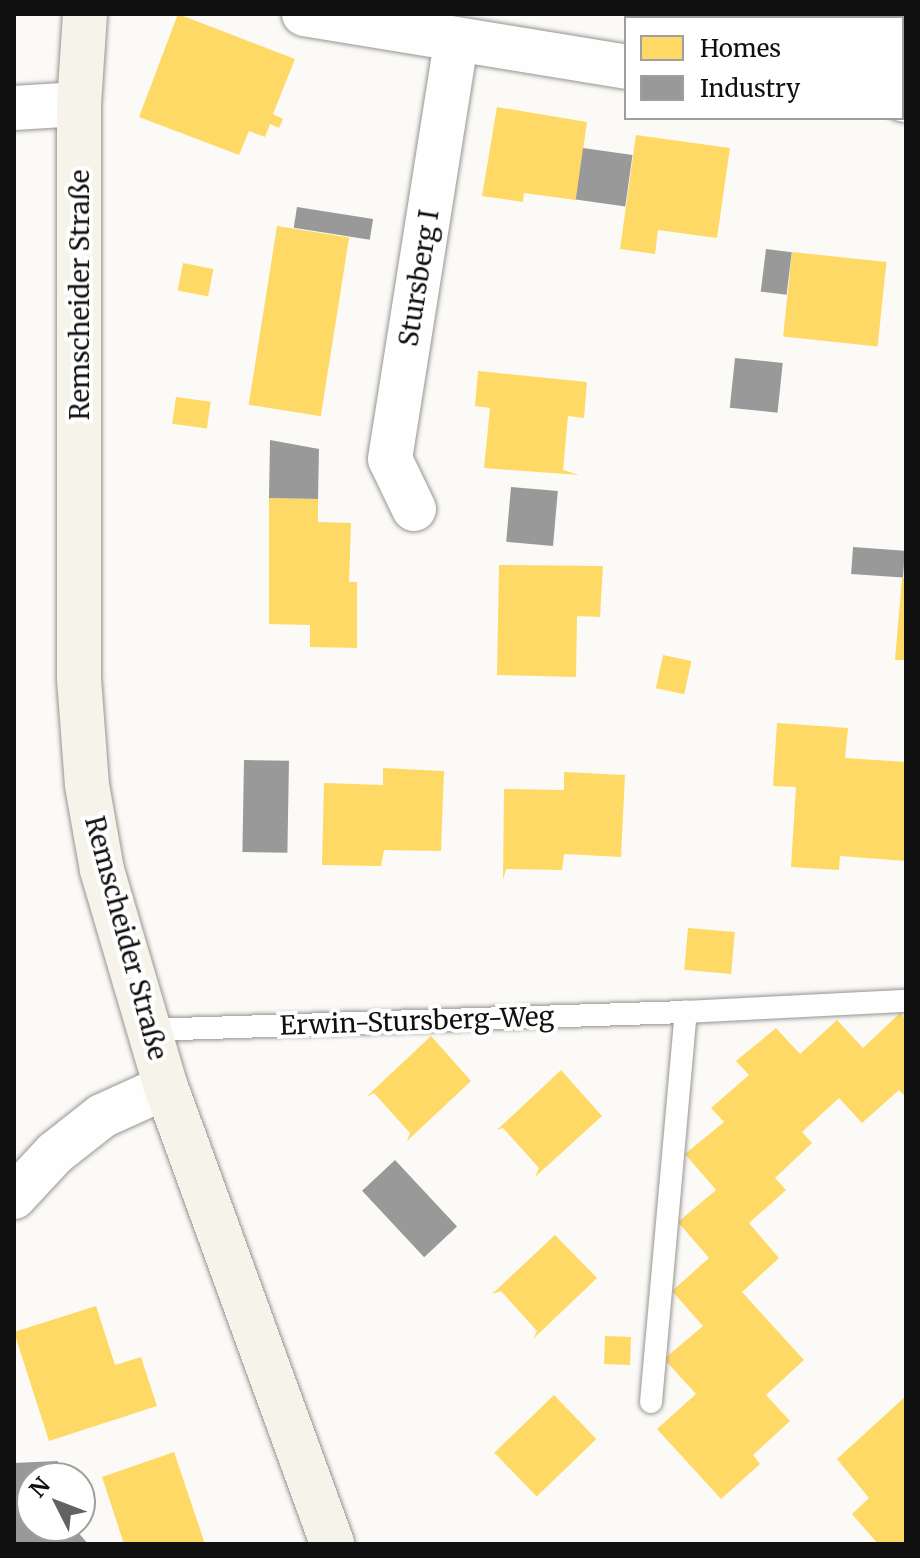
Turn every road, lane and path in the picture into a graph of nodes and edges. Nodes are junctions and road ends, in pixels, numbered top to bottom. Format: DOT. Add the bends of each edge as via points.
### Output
graph roads {
  1 [pos="85,14"];
  2 [pos="304,14"];
  3 [pos="456,42"];
  4 [pos="624,67"];
  5 [pos="79,104"];
  6 [pos="14,108"];
  7 [pos="414,509"];
  8 [pos="906,1001"];
  9 [pos="686,1012"];
  10 [pos="148,1030"];
  11 [pos="166,1087"];
  12 [pos="14,1197"];
  13 [pos="651,1402"];
  14 [pos="332,1544"];
  1 -- 5 [label="main road, Remscheider Straße"];
  2 -- 3 [label="street"];
  3 -- 4 [label="street"];
  3 -- 7 [label="street, Stursberg I" via="390,459"];
  5 -- 6 [label="street"];
  5 -- 10 [label="main road, Remscheider Straße" via="79,679 87,785 102,870"];
  8 -- 9 [label="lane, Erwin-Stursberg-Weg"];
  9 -- 10 [label="lane, Erwin-Stursberg-Weg"];
  9 -- 13 [label="lane"];
  10 -- 11 [label="main road, Remscheider Straße"];
  11 -- 12 [label="street" via="102,1116 55,1153"];
  11 -- 14 [label="main road, Remscheider Straße"];
}
